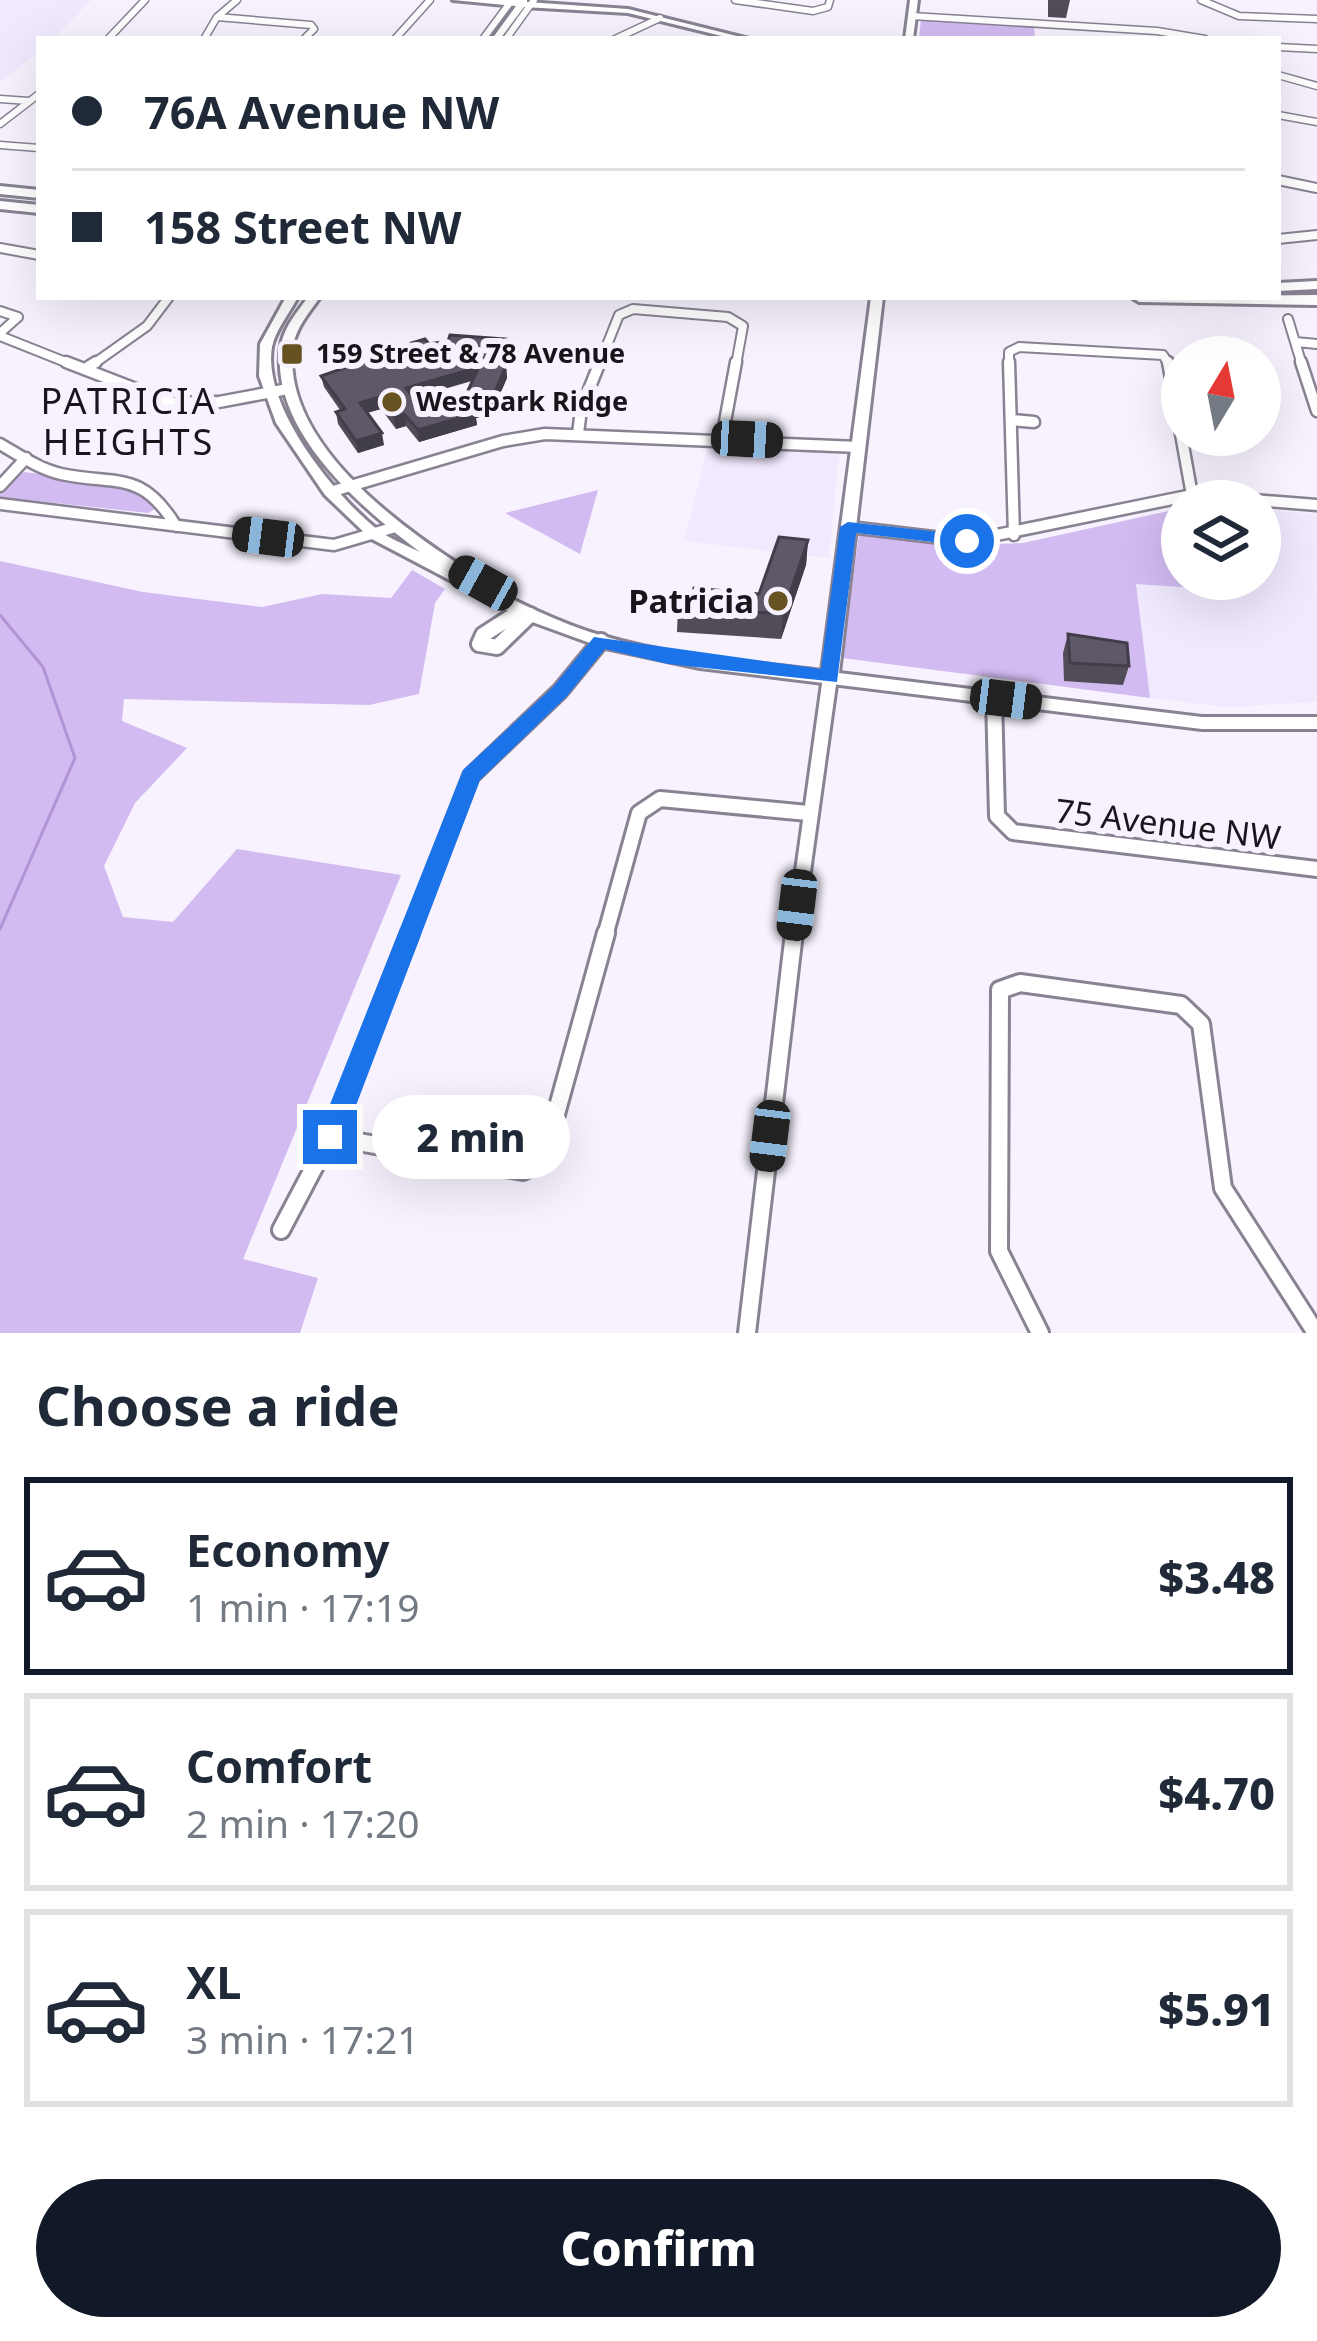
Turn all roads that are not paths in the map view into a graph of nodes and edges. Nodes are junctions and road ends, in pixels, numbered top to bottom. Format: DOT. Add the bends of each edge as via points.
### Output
graph roads {
  1 [pos="145,0"];
  2 [pos="237,0"];
  3 [pos="430,0"];
  4 [pos="458,0"];
  5 [pos="735,0"];
  6 [pos="914,0"];
  7 [pos="522,2"];
  8 [pos="1202,2"];
  9 [pos="829,4"];
  10 [pos="616,5"];
  11 [pos="912,16"];
  12 [pos="217,17"];
  13 [pos="660,18"];
  14 [pos="1317,20"];
  15 [pos="111,36"];
  16 [pos="205,36"];
  17 [pos="307,36"];
  18 [pos="398,36"];
  19 [pos="486,36"];
  20 [pos="498,36"];
  21 [pos="507,36"];
  22 [pos="621,36"];
  23 [pos="733,36"];
  24 [pos="909,36"];
  25 [pos="1168,36"];
  26 [pos="1281,46"];
  27 [pos="1317,49"];
  28 [pos="1281,76"];
  29 [pos="1317,84"];
  30 [pos="36,96"];
  31 [pos="0,99"];
  32 [pos="30,101"];
  33 [pos="1281,116"];
  34 [pos="1317,122"];
  35 [pos="0,124"];
  36 [pos="0,145"];
  37 [pos="36,148"];
  38 [pos="1281,181"];
  39 [pos="1317,188"];
  40 [pos="1,196"];
  41 [pos="36,199"];
  42 [pos="1281,230"];
  43 [pos="1313,236"];
  44 [pos="1281,239"];
  45 [pos="0,248"];
  46 [pos="36,254"];
  47 [pos="1317,288"];
  48 [pos="1281,289"];
  49 [pos="1281,299"];
  50 [pos="167,300"];
  51 [pos="290,300"];
  52 [pos="312,300"];
  53 [pos="877,300"];
  54 [pos="1317,300"];
  55 [pos="0,311"];
  56 [pos="1288,319"];
  57 [pos="0,335"];
  58 [pos="1296,342"];
  59 [pos="1317,344"];
  60 [pos="88,367"];
  61 [pos="288,389"];
  62 [pos="270,392"];
  63 [pos="1317,411"];
  64 [pos="1012,420"];
  65 [pos="1034,422"];
  66 [pos="578,434"];
  67 [pos="722,438"];
  68 [pos="0,444"];
  69 [pos="859,446"];
  70 [pos="26,458"];
  71 [pos="1189,480"];
  72 [pos="0,486"];
  73 [pos="348,486"];
  74 [pos="331,491"];
  75 [pos="1161,502"];
  76 [pos="1281,502"];
  77 [pos="0,504"];
  78 [pos="1317,505"];
  79 [pos="176,526"];
  80 [pos="848,527"];
  81 [pos="392,528"];
  82 [pos="375,535"];
  83 [pos="1014,535"];
  84 [pos="526,612"];
  85 [pos="601,641"];
  86 [pos="830,677"];
  87 [pos="994,697"];
  88 [pos="1317,723"];
  89 [pos="808,813"];
  90 [pos="1317,869"];
  91 [pos="330,1137"];
  92 [pos="280,1230"];
  93 [pos="749,1329"];
  94 [pos="1040,1333"];
  95 [pos="1316,1333"];
  1 -- 15 [label="street"];
  2 -- 12 [label="street"];
  3 -- 18 [label="street"];
  4 -- 7 [label="street"];
  5 -- 9 [label="street" via="813,11"];
  6 -- 11 [label="street"];
  7 -- 10 [label="street"];
  7 -- 19 [label="street"];
  7 -- 20 [label="street"];
  7 -- 21 [label="street"];
  8 -- 14 [label="street" via="1232,14"];
  10 -- 13 [label="street"];
  11 -- 24 [label="street"];
  11 -- 25 [label="street"];
  12 -- 16 [label="street"];
  12 -- 17 [label="street" via="302,23 314,29"];
  13 -- 22 [label="street"];
  13 -- 23 [label="street"];
  26 -- 27 [label="street"];
  28 -- 29 [label="street"];
  30 -- 32 [label="street"];
  31 -- 32 [label="street"];
  32 -- 35 [label="street"];
  33 -- 34 [label="street"];
  36 -- 37 [label="street"];
  38 -- 39 [label="street"];
  40 -- 41 [label="highway"];
  42 -- 43 [label="street"];
  43 -- 44 [label="street"];
  45 -- 46 [label="street"];
  47 -- 48 [label="highway"];
  49 -- 54 [label="highway"];
  50 -- 60 [label="street" via="147,326"];
  51 -- 62 [label="street" via="266,344"];
  52 -- 61 [label="street" via="287,345"];
  53 -- 69 [label="street"];
  55 -- 57 [label="street" via="17,317"];
  56 -- 58 [label="street"];
  57 -- 60 [label="street"];
  58 -- 59 [label="street"];
  58 -- 63 [label="street"];
  60 -- 62 [label="street" via="172,403"];
  61 -- 62 [label="street"];
  61 -- 73 [label="street"];
  62 -- 74 [label="street"];
  64 -- 65 [label="street"];
  64 -- 71 [label="street" via="1009,352 1018,346 1162,355"];
  64 -- 83 [label="street"];
  66 -- 67 [label="street"];
  66 -- 67 [label="street" via="619,315 633,309 728,317 743,326"];
  66 -- 73 [label="street" via="502,441"];
  67 -- 69 [label="street"];
  68 -- 70 [label="street"];
  69 -- 80 [label="street"];
  70 -- 72 [label="street"];
  70 -- 79 [label="street" via="56,474 144,484"];
  73 -- 74 [label="street"];
  73 -- 81 [label="street"];
  74 -- 82 [label="street"];
  75 -- 83 [label="street"];
  76 -- 78 [label="street"];
  77 -- 79 [label="street"];
  79 -- 82 [label="street" via="334,545"];
  80 -- 83 [label="street" via="967,541"];
  80 -- 86 [label="street"];
  81 -- 82 [label="street"];
  81 -- 84 [label="street"];
  82 -- 84 [label="street"];
  84 -- 85 [label="street"];
  85 -- 86 [label="street"];
  85 -- 91 [label="street" via="471,776"];
  86 -- 87 [label="street"];
  86 -- 89 [label="street"];
  87 -- 88 [label="street" via="1221,724"];
  87 -- 90 [label="street, 75 Avenue NW" via="997,816 1013,832"];
  89 -- 91 [label="street" via="660,799 639,813 543,1161 523,1171"];
  89 -- 93 [label="street"];
  91 -- 92 [label="street"];
  94 -- 95 [label="street" via="999,1251 1000,990 1020,983 1180,1006 1201,1024 1223,1188"];
}
